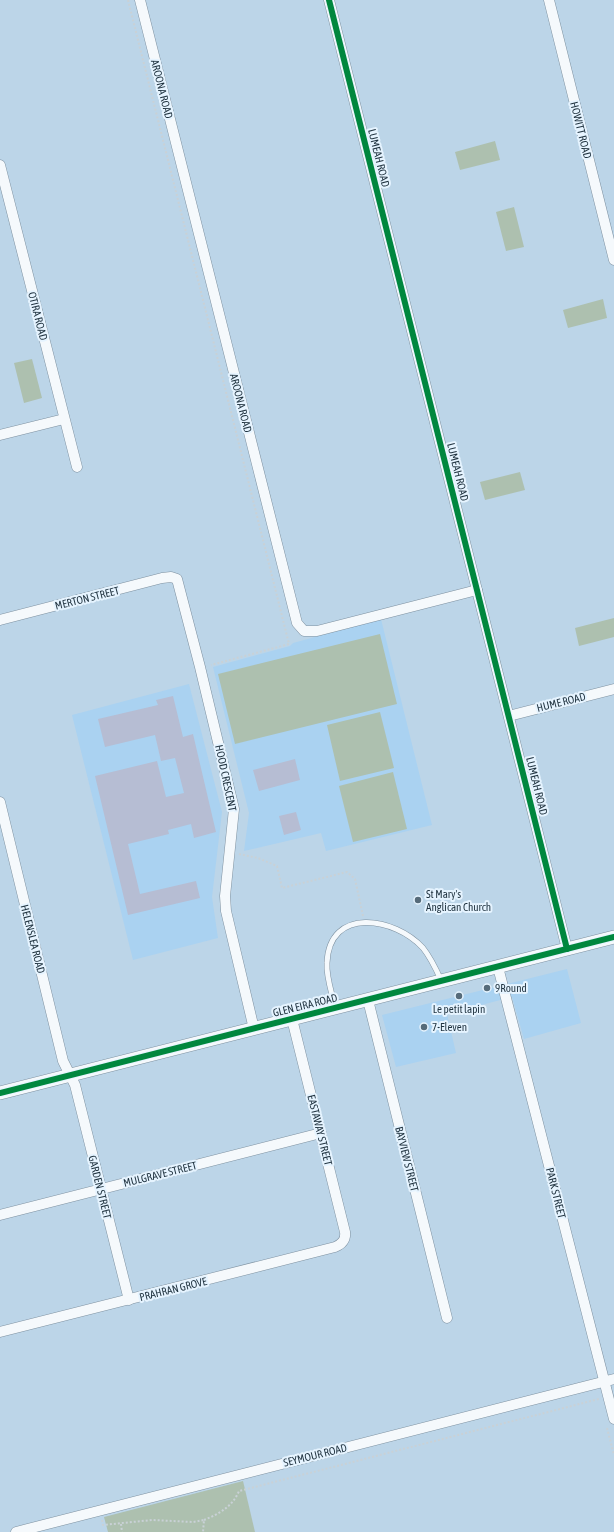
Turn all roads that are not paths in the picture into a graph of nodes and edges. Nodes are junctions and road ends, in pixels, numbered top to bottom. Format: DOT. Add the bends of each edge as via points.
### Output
graph roads {
  1 [pos="140,0"];
  2 [pos="329,0"];
  3 [pos="549,0"];
  4 [pos="0,165"];
  5 [pos="614,260"];
  6 [pos="64,418"];
  7 [pos="0,435"];
  8 [pos="77,467"];
  9 [pos="174,577"];
  10 [pos="477,590"];
  11 [pos="0,620"];
  12 [pos="614,689"];
  13 [pos="509,716"];
  14 [pos="0,802"];
  15 [pos="614,937"];
  16 [pos="567,949"];
  17 [pos="498,966"];
  18 [pos="441,981"];
  19 [pos="368,1000"];
  20 [pos="335,1008"];
  21 [pos="292,1019"];
  22 [pos="254,1029"];
  23 [pos="70,1076"];
  24 [pos="0,1093"];
  25 [pos="321,1133"];
  26 [pos="101,1189"];
  27 [pos="0,1215"];
  28 [pos="344,1241"];
  29 [pos="129,1300"];
  30 [pos="447,1318"];
  31 [pos="0,1332"];
  32 [pos="609,1380"];
  33 [pos="614,1419"];
  34 [pos="16,1532"];
  1 -- 10 [label="street, AROONA ROAD" via="297,623 304,631 317,631"];
  2 -- 10 [label="street, LUMEAH ROAD"];
  3 -- 5 [label="street, HOWITT ROAD"];
  4 -- 6 [label="street, OTIRA ROAD"];
  6 -- 7 [label="street"];
  6 -- 8 [label="street, OTIRA ROAD"];
  9 -- 11 [label="street, MERTON STREET"];
  9 -- 22 [label="street, HOOD CRESCENT" via="177,579 200,667 234,809 225,896 226,912"];
  10 -- 13 [label="street, LUMEAH ROAD"];
  12 -- 13 [label="street, HUME ROAD"];
  13 -- 16 [label="street, LUMEAH ROAD"];
  14 -- 23 [label="street, HELENSLEA ROAD" via="63,1061"];
  15 -- 16 [label="main road, GLEN EIRA ROAD"];
  16 -- 17 [label="main road, GLEN EIRA ROAD"];
  17 -- 18 [label="main road, GLEN EIRA ROAD"];
  17 -- 32 [label="street, PARK STREET"];
  18 -- 19 [label="main road, GLEN EIRA ROAD"];
  18 -- 20 [label="lane" via="429,956 415,941 395,930 364,921 346,926 334,936 331,943 327,974"];
  19 -- 20 [label="main road, GLEN EIRA ROAD"];
  19 -- 30 [label="street, BAYVIEW STREET"];
  20 -- 21 [label="main road, GLEN EIRA ROAD"];
  21 -- 22 [label="main road, GLEN EIRA ROAD"];
  21 -- 25 [label="street, EASTAWAY STREET"];
  22 -- 23 [label="main road, GLEN EIRA ROAD"];
  23 -- 24 [label="main road, GLEN EIRA ROAD"];
  23 -- 26 [label="street, GARDEN STREET" via="75,1085"];
  25 -- 26 [label="street, MULGRAVE STREET"];
  25 -- 28 [label="street, EASTAWAY STREET" via="345,1232"];
  26 -- 27 [label="street, MULGRAVE STREET"];
  26 -- 29 [label="street, GARDEN STREET"];
  28 -- 29 [label="street, PRAHRAN GROVE" via="339,1246"];
  29 -- 31 [label="street, PRAHRAN GROVE"];
  32 -- 33 [label="street, PARK STREET"];
  32 -- 34 [label="street, SEYMOUR ROAD"];
}
